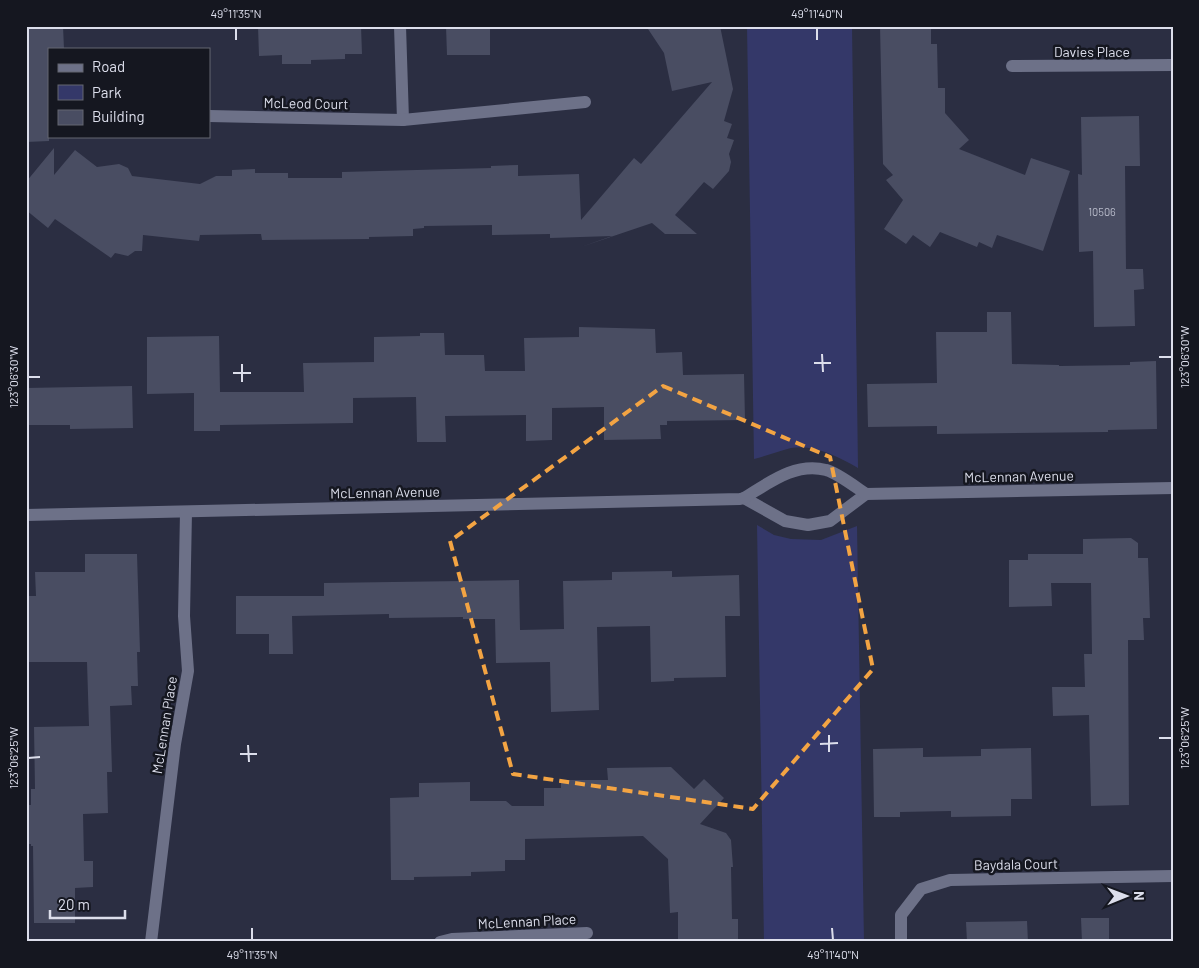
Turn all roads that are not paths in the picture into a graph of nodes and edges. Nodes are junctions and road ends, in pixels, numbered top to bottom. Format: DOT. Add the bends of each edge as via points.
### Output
graph roads {
  1 [pos="400,26"];
  2 [pos="1173,65"];
  3 [pos="1012,66"];
  4 [pos="585,102"];
  5 [pos="210,116"];
  6 [pos="403,120"];
  7 [pos="1173,488"];
  8 [pos="866,494"];
  9 [pos="744,498"];
  10 [pos="186,512"];
  11 [pos="26,515"];
  12 [pos="1173,876"];
  13 [pos="587,933"];
  14 [pos="151,942"];
  15 [pos="440,942"];
  16 [pos="900,942"];
  1 -- 6 [label="street"];
  2 -- 3 [label="street, Davies Place"];
  4 -- 6 [label="street, McLeod Court"];
  5 -- 6 [label="street, McLeod Court"];
  7 -- 8 [label="street, McLennan Avenue"];
  8 -- 9 [label="street, McLennan Avenue" via="828,470 807,468 787,472"];
  8 -- 9 [label="street" via="830,521 808,525 785,521"];
  9 -- 10 [label="street, McLennan Avenue"];
  10 -- 11 [label="street, McLennan Avenue"];
  10 -- 14 [label="street, McLennan Place" via="184,616 188,671 175,744"];
  12 -- 16 [label="street, Baydala Court" via="950,880 920,889 901,915"];
  13 -- 15 [label="street, McLennan Place" via="452,938"];
}
